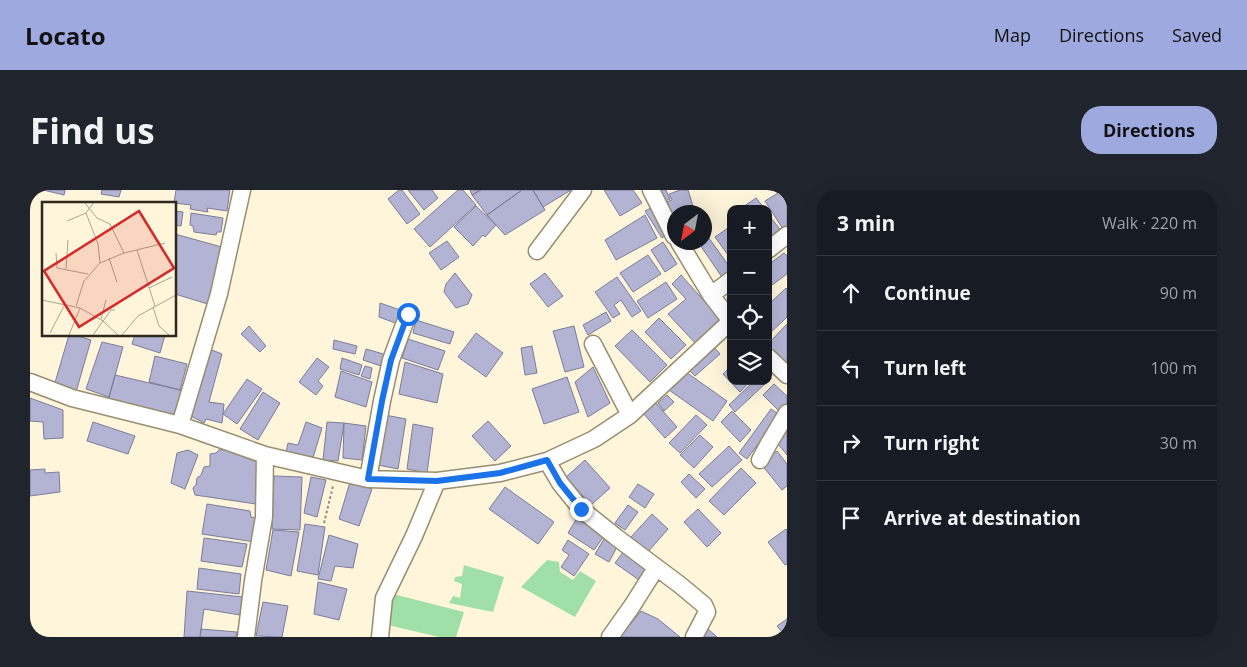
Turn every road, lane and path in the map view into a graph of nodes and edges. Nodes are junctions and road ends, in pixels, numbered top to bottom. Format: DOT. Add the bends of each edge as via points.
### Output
graph roads {
  1 [pos="242,190"];
  2 [pos="583,190"];
  3 [pos="651,190"];
  4 [pos="667,222"];
  5 [pos="787,235"];
  6 [pos="772,247"];
  7 [pos="683,250"];
  8 [pos="537,251"];
  9 [pos="727,283"];
  10 [pos="711,295"];
  11 [pos="408,314"];
  12 [pos="727,316"];
  13 [pos="727,325"];
  14 [pos="593,344"];
  15 [pos="772,361"];
  16 [pos="786,374"];
  17 [pos="30,382"];
  18 [pos="787,413"];
  19 [pos="630,415"];
  20 [pos="180,425"];
  21 [pos="265,455"];
  22 [pos="547,460"];
  23 [pos="760,460"];
  24 [pos="337,472"];
  25 [pos="368,479"];
  26 [pos="437,481"];
  27 [pos="324,523"];
  28 [pos="656,568"];
  29 [pos="246,637"];
  30 [pos="380,637"];
  31 [pos="610,637"];
  32 [pos="694,637"];
  1 -- 20 [label="street" via="219,294"];
  2 -- 8 [label="street"];
  3 -- 4 [label="street"];
  5 -- 6 [label="street"];
  7 -- 10 [label="street"];
  9 -- 10 [label="street"];
  10 -- 12 [label="street"];
  11 -- 25 [label="street" via="391,360"];
  13 -- 19 [label="street"];
  14 -- 19 [label="street"];
  15 -- 16 [label="street"];
  17 -- 20 [label="street" via="72,398"];
  18 -- 23 [label="street"];
  19 -- 22 [label="street" via="594,439"];
  20 -- 21 [label="street"];
  21 -- 24 [label="street"];
  21 -- 29 [label="street" via="264,517"];
  22 -- 26 [label="street" via="500,473"];
  22 -- 28 [label="street" via="581,509"];
  24 -- 25 [label="street"];
  24 -- 27 [label="path"];
  25 -- 26 [label="street"];
  26 -- 30 [label="street" via="384,598"];
  28 -- 31 [label="street"];
  28 -- 32 [label="street" via="704,605 707,612"];
}
